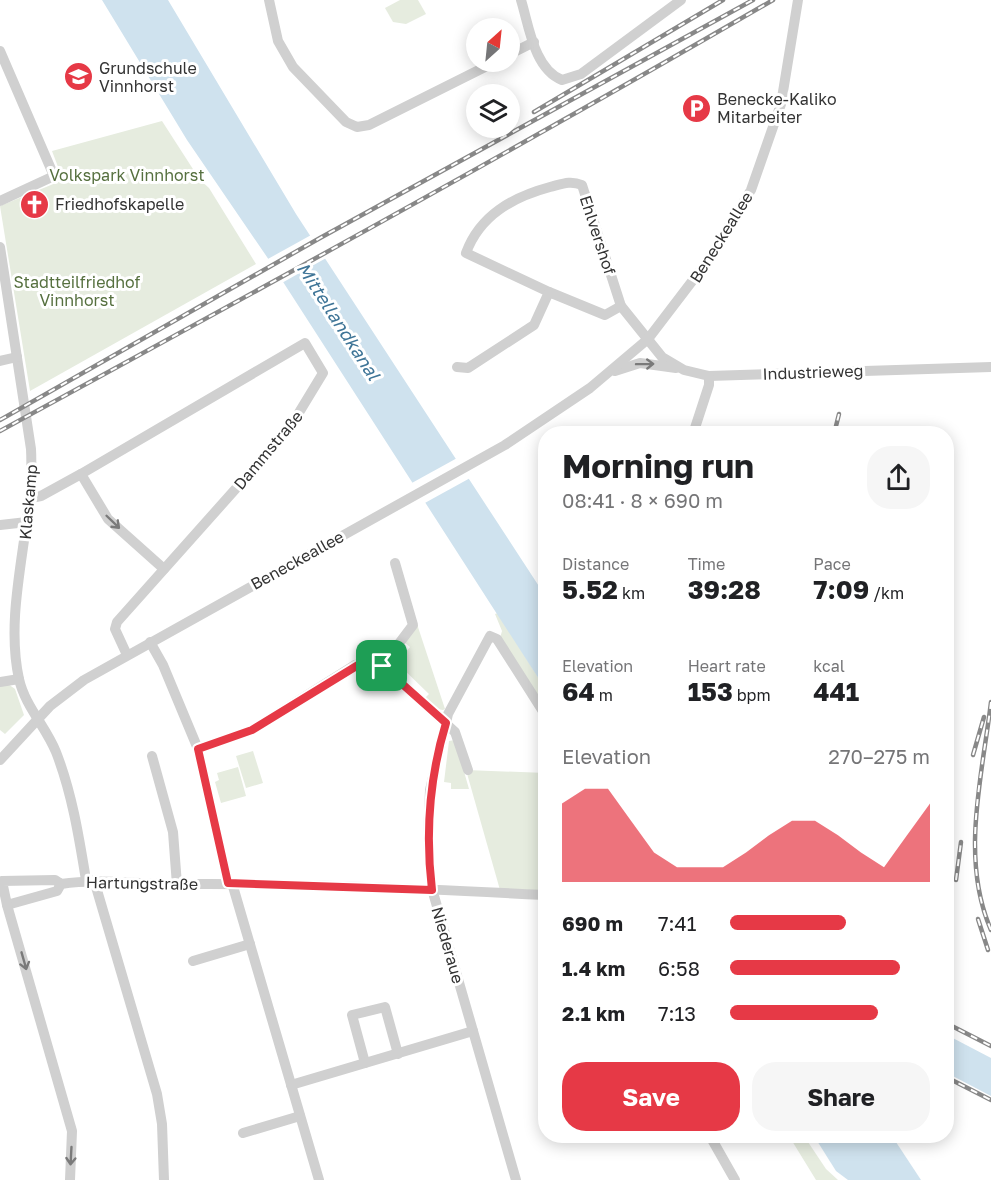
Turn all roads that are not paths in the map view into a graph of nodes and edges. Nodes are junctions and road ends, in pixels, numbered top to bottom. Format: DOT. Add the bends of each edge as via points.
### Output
graph roads {
  1 [pos="269,0"];
  2 [pos="521,0"];
  3 [pos="681,0"];
  4 [pos="798,0"];
  5 [pos="534,42"];
  6 [pos="520,49"];
  7 [pos="0,51"];
  8 [pos="475,72"];
  9 [pos="5,76"];
  10 [pos="0,201"];
  11 [pos="0,247"];
  12 [pos="2,272"];
  13 [pos="549,291"];
  14 [pos="621,306"];
  15 [pos="648,339"];
  16 [pos="17,357"];
  17 [pos="0,361"];
  18 [pos="457,367"];
  19 [pos="991,367"];
  20 [pos="684,370"];
  21 [pos="606,375"];
  22 [pos="709,376"];
  23 [pos="696,426"];
  24 [pos="81,474"];
  25 [pos="31,498"];
  26 [pos="27,522"];
  27 [pos="0,525"];
  28 [pos="396,563"];
  29 [pos="164,569"];
  30 [pos="150,642"];
  31 [pos="127,655"];
  32 [pos="382,666"];
  33 [pos="19,679"];
  34 [pos="0,682"];
  35 [pos="538,704"];
  36 [pos="38,717"];
  37 [pos="446,723"];
  38 [pos="198,749"];
  39 [pos="152,756"];
  40 [pos="0,760"];
  41 [pos="468,770"];
  42 [pos="91,880"];
  43 [pos="230,883"];
  44 [pos="177,885"];
  45 [pos="59,887"];
  46 [pos="432,890"];
  47 [pos="538,895"];
  48 [pos="7,905"];
  49 [pos="250,944"];
  50 [pos="193,961"];
  51 [pos="473,1031"];
  52 [pos="398,1054"];
  53 [pos="365,1063"];
  54 [pos="291,1085"];
  55 [pos="300,1116"];
  56 [pos="243,1132"];
  57 [pos="714,1143"];
  58 [pos="70,1180"];
  59 [pos="164,1180"];
  60 [pos="319,1180"];
  61 [pos="516,1180"];
  62 [pos="735,1180"];
  1 -- 8 [label="street" via="278,41 293,67 346,122 357,127 369,125"];
  2 -- 5 [label="street"];
  3 -- 5 [label="street" via="572,78 562,80 547,71"];
  4 -- 15 [label="street, Beneckeallee" via="781,104 751,190 706,263"];
  5 -- 6 [label="street"];
  7 -- 9 [label="street"];
  9 -- 10 [label="street" via="54,176"];
  11 -- 12 [label="street, Klaskamp"];
  12 -- 16 [label="street, Klaskamp"];
  13 -- 14 [label="street, Ehlvershof" via="605,315"];
  13 -- 14 [label="street, Ehlvershof" via="466,253 481,225 501,207 572,181 582,185"];
  13 -- 18 [label="street" via="534,325 468,368"];
  14 -- 15 [label="street, Ehlvershof"];
  15 -- 20 [label="street, Industrieweg" via="662,357"];
  15 -- 21 [label="street, Beneckeallee"];
  16 -- 17 [label="street"];
  16 -- 25 [label="street, Klaskamp" via="31,449"];
  19 -- 22 [label="street, Industrieweg"];
  21 -- 20 [label="street, Beneckeallee, one-way" via="640,363"];
  20 -- 22 [label="street, Industrieweg"];
  21 -- 30 [label="street, Beneckeallee" via="476,463"];
  22 -- 23 [label="street"];
  24 -- 25 [label="street, Dammstraße"];
  24 -- 29 [label="street, one-way" via="108,519"];
  24 -- 29 [label="street, Dammstraße" via="305,343 323,373 300,414"];
  25 -- 26 [label="street, Klaskamp"];
  26 -- 27 [label="street"];
  26 -- 33 [label="street, Klaskamp" via="16,612"];
  28 -- 32 [label="street" via="413,625"];
  29 -- 31 [label="street, Dammstraße" via="117,622 115,630"];
  30 -- 31 [label="street, Beneckeallee"];
  30 -- 38 [label="street"];
  31 -- 36 [label="street, Beneckeallee" via="75,686"];
  32 -- 37 [label="street"];
  32 -- 38 [label="street" via="374,662 355,665 259,726"];
  33 -- 34 [label="street"];
  33 -- 36 [label="street, Klaskamp"];
  35 -- 37 [label="street, Niederaue" via="493,635 459,690"];
  36 -- 40 [label="street, Beneckeallee"];
  36 -- 42 [label="street, Klaskamp" via="66,782"];
  37 -- 41 [label="street" via="455,732"];
  37 -- 46 [label="street, Niederaue" via="435,762 428,813"];
  38 -- 43 [label="street"];
  39 -- 44 [label="street" via="173,832"];
  42 -- 44 [label="street, Hartungstraße"];
  42 -- 45 [label="street, Hartungstraße"];
  42 -- 59 [label="street, Klaskamp" via="157,1094"];
  43 -- 44 [label="street, Hartungstraße"];
  43 -- 46 [label="street, Hartungstraße"];
  43 -- 49 [label="street"];
  45 -- 48 [label="street, Hartungstraße"];
  45 -- 48 [label="street, Hartungstraße" via="55,880 2,881"];
  46 -- 47 [label="street, Hartungstraße"];
  46 -- 51 [label="street, Niederaue"];
  48 -- 58 [label="street, one-way" via="72,1131"];
  49 -- 50 [label="street"];
  49 -- 54 [label="street"];
  51 -- 52 [label="street"];
  51 -- 61 [label="street, Niederaue"];
  52 -- 53 [label="street"];
  52 -- 53 [label="street" via="385,1007 352,1015"];
  53 -- 54 [label="street"];
  54 -- 55 [label="street"];
  55 -- 56 [label="street"];
  55 -- 60 [label="street"];
  57 -- 62 [label="street"];
}
